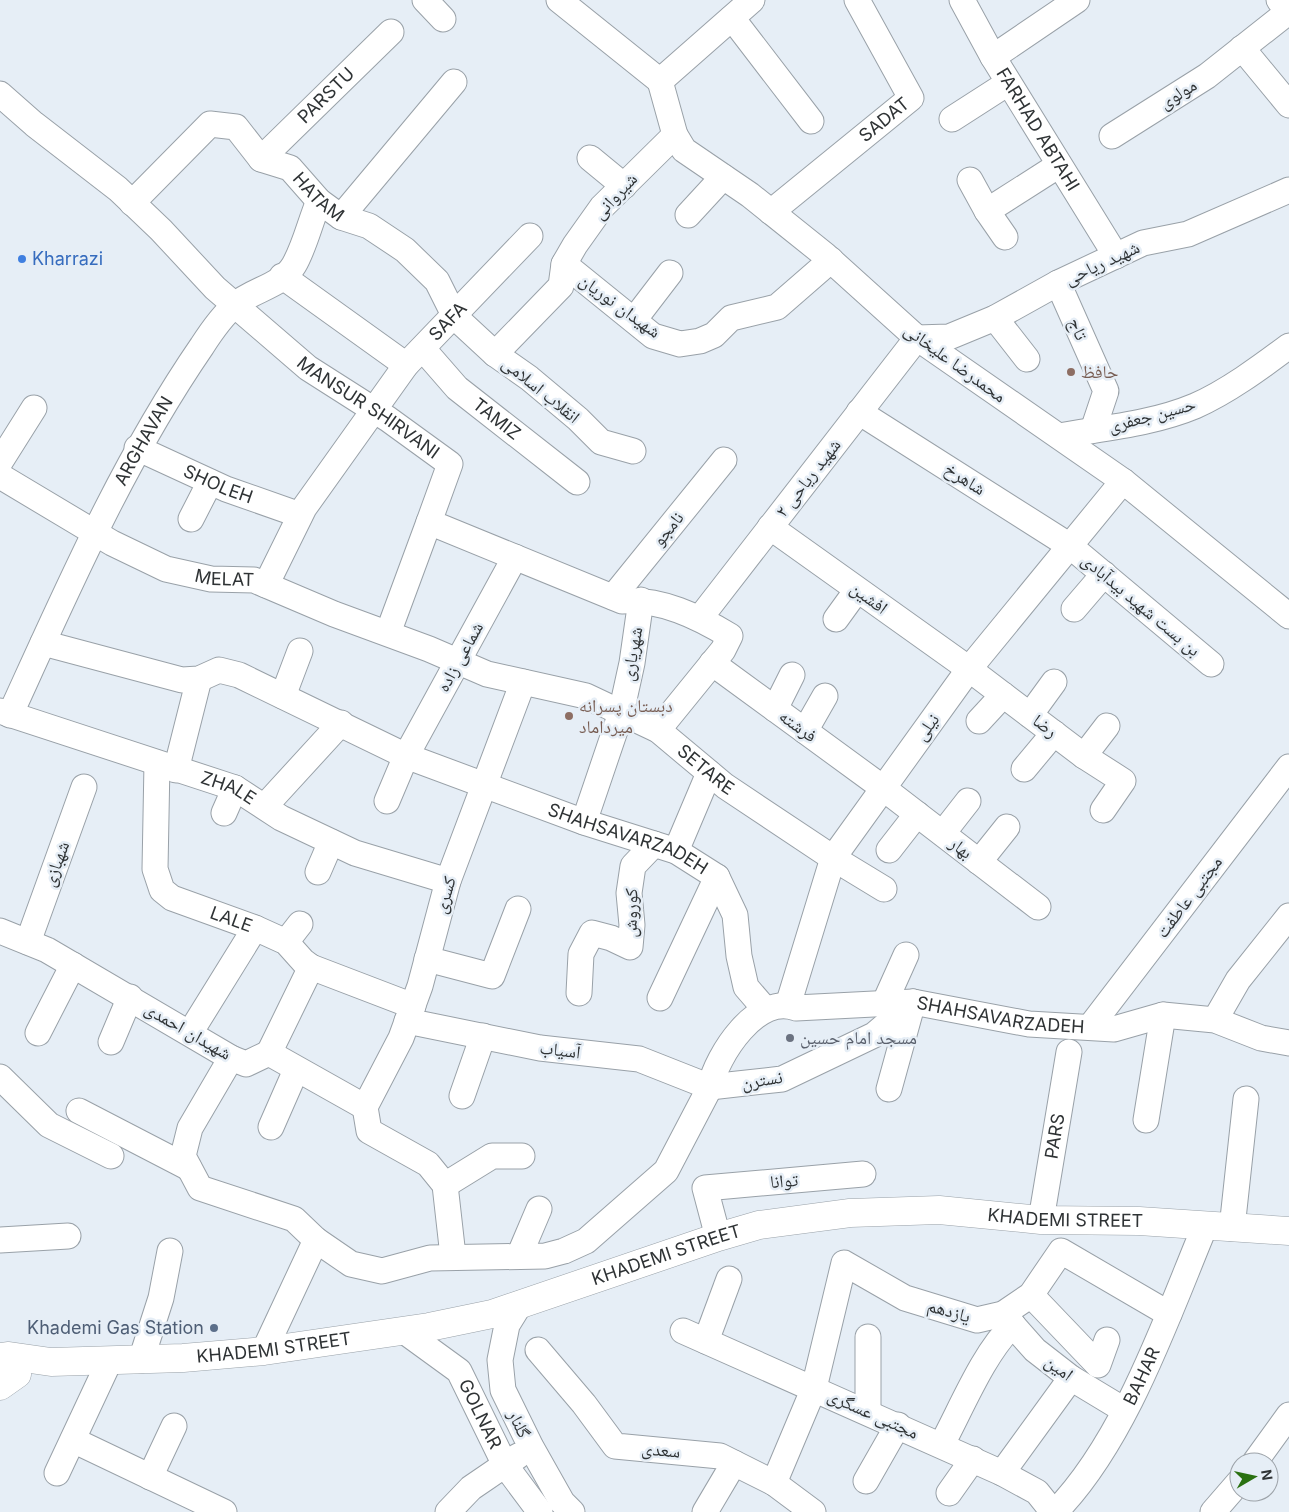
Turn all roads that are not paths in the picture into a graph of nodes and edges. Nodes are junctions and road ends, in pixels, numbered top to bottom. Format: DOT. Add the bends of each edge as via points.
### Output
graph roads {
  1 [pos="425,0"];
  2 [pos="559,0"];
  3 [pos="752,0"];
  4 [pos="857,0"];
  5 [pos="962,0"];
  6 [pos="1077,0"];
  7 [pos="1279,0"];
  8 [pos="732,18"];
  9 [pos="444,19"];
  10 [pos="391,32"];
  11 [pos="1242,48"];
  12 [pos="993,57"];
  13 [pos="660,81"];
  14 [pos="454,82"];
  15 [pos="1008,83"];
  16 [pos="0,94"];
  17 [pos="1289,105"];
  18 [pos="952,119"];
  19 [pos="811,121"];
  20 [pos="675,135"];
  21 [pos="1112,136"];
  22 [pos="590,158"];
  23 [pos="261,159"];
  24 [pos="1059,165"];
  25 [pos="723,177"];
  26 [pos="970,180"];
  27 [pos="624,186"];
  28 [pos="1289,190"];
  29 [pos="319,202"];
  30 [pos="132,203"];
  31 [pos="987,211"];
  32 [pos="771,212"];
  33 [pos="688,215"];
  34 [pos="341,217"];
  35 [pos="530,236"];
  36 [pos="1004,237"];
  37 [pos="1116,256"];
  38 [pos="831,260"];
  39 [pos="564,264"];
  40 [pos="670,273"];
  41 [pos="282,276"];
  42 [pos="1058,283"];
  43 [pos="235,305"];
  44 [pos="455,317"];
  45 [pos="995,318"];
  46 [pos="634,320"];
  47 [pos="917,338"];
  48 [pos="1289,346"];
  49 [pos="495,354"];
  50 [pos="414,357"];
  51 [pos="1027,359"];
  52 [pos="34,408"];
  53 [pos="374,410"];
  54 [pos="859,412"];
  55 [pos="1093,430"];
  56 [pos="1059,436"];
  57 [pos="138,448"];
  58 [pos="633,451"];
  59 [pos="724,460"];
  60 [pos="0,462"];
  61 [pos="0,476"];
  62 [pos="1123,481"];
  63 [pos="210,482"];
  64 [pos="577,482"];
  65 [pos="300,515"];
  66 [pos="191,520"];
  67 [pos="429,522"];
  68 [pos="770,527"];
  69 [pos="94,532"];
  70 [pos="1070,546"];
  71 [pos="515,557"];
  72 [pos="1104,574"];
  73 [pos="266,585"];
  74 [pos="857,590"];
  75 [pos="613,597"];
  76 [pos="641,600"];
  77 [pos="1074,609"];
  78 [pos="1289,616"];
  79 [pos="700,618"];
  80 [pos="836,618"];
  81 [pos="388,633"];
  82 [pos="43,643"];
  83 [pos="300,651"];
  84 [pos="458,661"];
  85 [pos="712,663"];
  86 [pos="1212,664"];
  87 [pos="968,669"];
  88 [pos="792,675"];
  89 [pos="199,679"];
  90 [pos="523,682"];
  91 [pos="1054,682"];
  92 [pos="1003,695"];
  93 [pos="283,696"];
  94 [pos="825,696"];
  95 [pos="775,709"];
  96 [pos="5,713"];
  97 [pos="621,713"];
  98 [pos="1030,715"];
  99 [pos="979,721"];
  100 [pos="341,723"];
  101 [pos="1107,726"];
  102 [pos="658,730"];
  103 [pos="805,731"];
  104 [pos="1054,733"];
  105 [pos="406,756"];
  106 [pos="1084,756"];
  107 [pos="166,766"];
  108 [pos="1289,766"];
  109 [pos="1024,769"];
  110 [pos="709,773"];
  111 [pos="485,786"];
  112 [pos="84,787"];
  113 [pos="235,788"];
  114 [pos="884,788"];
  115 [pos="968,801"];
  116 [pos="387,802"];
  117 [pos="265,806"];
  118 [pos="1103,810"];
  119 [pos="224,813"];
  120 [pos="917,814"];
  121 [pos="584,822"];
  122 [pos="1007,827"];
  123 [pos="943,833"];
  124 [pos="332,842"];
  125 [pos="665,848"];
  126 [pos="889,850"];
  127 [pos="833,858"];
  128 [pos="980,862"];
  129 [pos="318,872"];
  130 [pos="717,877"];
  131 [pos="448,881"];
  132 [pos="884,889"];
  133 [pos="1038,907"];
  134 [pos="518,909"];
  135 [pos="1289,916"];
  136 [pos="255,928"];
  137 [pos="0,931"];
  138 [pos="28,942"];
  139 [pos="906,955"];
  140 [pos="428,959"];
  141 [pos="73,965"];
  142 [pos="311,967"];
  143 [pos="579,993"];
  144 [pos="130,997"];
  145 [pos="660,998"];
  146 [pos="913,1002"];
  147 [pos="884,1004"];
  148 [pos="776,1007"];
  149 [pos="410,1013"];
  150 [pos="1163,1015"];
  151 [pos="1215,1020"];
  152 [pos="1090,1027"];
  153 [pos="38,1033"];
  154 [pos="190,1033"];
  155 [pos="483,1036"];
  156 [pos="111,1042"];
  157 [pos="1289,1043"];
  158 [pos="1069,1052"];
  159 [pos="269,1053"];
  160 [pos="231,1058"];
  161 [pos="296,1070"];
  162 [pos="0,1077"];
  163 [pos="710,1087"];
  164 [pos="889,1089"];
  165 [pos="462,1096"];
  166 [pos="1246,1099"];
  167 [pos="365,1106"];
  168 [pos="79,1110"];
  169 [pos="1146,1120"];
  170 [pos="271,1127"];
  171 [pos="111,1156"];
  172 [pos="522,1156"];
  173 [pos="189,1168"];
  174 [pos="863,1174"];
  175 [pos="444,1185"];
  176 [pos="539,1209"];
  177 [pos="1040,1220"];
  178 [pos="1219,1227"];
  179 [pos="1289,1231"];
  180 [pos="68,1236"];
  181 [pos="718,1237"];
  182 [pos="0,1240"];
  183 [pos="316,1240"];
  184 [pos="586,1241"];
  185 [pos="170,1251"];
  186 [pos="453,1256"];
  187 [pos="519,1256"];
  188 [pos="728,1279"];
  189 [pos="593,1280"];
  190 [pos="1031,1295"];
  191 [pos="1168,1314"];
  192 [pos="514,1315"];
  193 [pos="1008,1320"];
  194 [pos="404,1331"];
  195 [pos="683,1331"];
  196 [pos="868,1337"];
  197 [pos="1107,1340"];
  198 [pos="706,1341"];
  199 [pos="538,1350"];
  200 [pos="264,1351"];
  201 [pos="141,1360"];
  202 [pos="109,1362"];
  203 [pos="4,1367"];
  204 [pos="1071,1378"];
  205 [pos="814,1388"];
  206 [pos="1124,1410"];
  207 [pos="868,1412"];
  208 [pos="1289,1415"];
  209 [pos="898,1425"];
  210 [pos="174,1426"];
  211 [pos="73,1440"];
  212 [pos="942,1444"];
  213 [pos="531,1447"];
  214 [pos="1262,1452"];
  215 [pos="973,1459"];
  216 [pos="734,1463"];
  217 [pos="505,1465"];
  218 [pos="57,1473"];
  219 [pos="1002,1473"];
  220 [pos="150,1477"];
  221 [pos="866,1481"];
  222 [pos="774,1483"];
  223 [pos="949,1493"];
  224 [pos="1229,1494"];
  225 [pos="224,1512"];
  226 [pos="448,1512"];
  227 [pos="540,1512"];
  228 [pos="572,1512"];
  229 [pos="705,1512"];
  230 [pos="813,1512"];
  231 [pos="1054,1512"];
  232 [pos="1213,1512"];
  1 -- 9 [label="street"];
  2 -- 13 [label="street"];
  3 -- 8 [label="street"];
  4 -- 32 [label="street, SADAT" via="911,98"];
  5 -- 12 [label="street, FARHAD ABTAHI"];
  6 -- 12 [label="street"];
  7 -- 11 [label="street, مولوی" via="1288,12"];
  8 -- 13 [label="street"];
  8 -- 19 [label="street"];
  10 -- 23 [label="street, PARSTU"];
  11 -- 17 [label="street"];
  11 -- 21 [label="street, مولوی" via="1207,76"];
  12 -- 15 [label="street, FARHAD ABTAHI"];
  13 -- 20 [label="street, محمدرضا علیخانی"];
  14 -- 34 [label="street"];
  15 -- 18 [label="street"];
  15 -- 24 [label="street, FARHAD ABTAHI"];
  16 -- 30 [label="street, MANSUR SHIRVANI"];
  20 -- 25 [label="street, محمدرضا علیخانی" via="684,150"];
  20 -- 27 [label="street, شیروانی"];
  22 -- 27 [label="street"];
  23 -- 29 [label="street, HATAM" via="290,168"];
  23 -- 30 [label="street" via="236,127 210,124"];
  24 -- 31 [label="street"];
  24 -- 37 [label="street, FARHAD ABTAHI"];
  25 -- 32 [label="street, محمدرضا علیخانی"];
  25 -- 33 [label="street"];
  26 -- 31 [label="street"];
  27 -- 39 [label="street, شیروانی" via="602,207"];
  28 -- 37 [label="street, شهید ریاحی" via="1188,234 1143,243"];
  29 -- 34 [label="street, HATAM"];
  29 -- 41 [label="street, ARGHAVAN" via="293,266"];
  30 -- 43 [label="street, MANSUR SHIRVANI"];
  31 -- 36 [label="street"];
  32 -- 38 [label="street, محمدرضا علیخانی"];
  34 -- 44 [label="street, HATAM" via="369,226 405,250 437,281"];
  35 -- 44 [label="street, SAFA"];
  37 -- 42 [label="street, شهید ریاحی"];
  38 -- 46 [label="street, شهیدان نوریان" via="778,307 731,318 714,335 700,341 680,344 654,336"];
  38 -- 47 [label="street, محمدرضا علیخانی"];
  39 -- 46 [label="street, شهیدان نوریان"];
  39 -- 49 [label="street, شیروانی" via="561,286"];
  40 -- 46 [label="street"];
  41 -- 43 [label="street, ARGHAVAN"];
  41 -- 50 [label="street"];
  42 -- 45 [label="street, شهید ریاحی"];
  42 -- 55 [label="street, تاج" via="1106,391"];
  43 -- 53 [label="street, MANSUR SHIRVANI" via="308,368"];
  43 -- 57 [label="street, ARGHAVAN" via="203,344"];
  44 -- 49 [label="street, انقلاب اسلامی"];
  44 -- 50 [label="street, SAFA"];
  45 -- 47 [label="street, شهید ریاحی" via="949,337"];
  45 -- 51 [label="street"];
  47 -- 54 [label="street, شهید ریاحی ۲"];
  47 -- 56 [label="street, محمدرضا علیخانی"];
  48 -- 55 [label="street, حسین جعفری" via="1260,368 1195,406 1135,423"];
  49 -- 58 [label="street, انقلاب اسلامی" via="530,378 601,442"];
  50 -- 53 [label="street, SAFA"];
  50 -- 64 [label="street, TAMIZ"];
  52 -- 60 [label="street"];
  53 -- 65 [label="street"];
  53 -- 67 [label="street, MANSUR SHIRVANI" via="450,464"];
  54 -- 68 [label="street, شهید ریاحی ۲"];
  54 -- 70 [label="street, شاهرخ"];
  55 -- 56 [label="street, حسین جعفری"];
  56 -- 62 [label="street, محمدرضا علیخانی"];
  57 -- 63 [label="street, SHOLEH"];
  57 -- 69 [label="street, ARGHAVAN"];
  59 -- 75 [label="street, نامجو"];
  61 -- 69 [label="street, MELAT"];
  62 -- 70 [label="street, نیلی"];
  62 -- 78 [label="street, محمدرضا علیخانی"];
  63 -- 65 [label="street, SHOLEH"];
  63 -- 66 [label="street"];
  65 -- 73 [label="street"];
  67 -- 71 [label="street"];
  67 -- 81 [label="street"];
  68 -- 74 [label="street, افشین"];
  68 -- 79 [label="street, شهید ریاحی ۲"];
  69 -- 73 [label="street, MELAT" via="166,569 211,579 254,580"];
  69 -- 82 [label="street, ARGHAVAN"];
  70 -- 72 [label="street, بن بست شهید بیدآبادی"];
  70 -- 87 [label="street, نیلی"];
  71 -- 75 [label="street"];
  71 -- 84 [label="street, شماعی زاده"];
  72 -- 77 [label="street"];
  72 -- 86 [label="street, بن بست شهید بیدآبادی"];
  73 -- 81 [label="street, MELAT"];
  74 -- 80 [label="street"];
  74 -- 87 [label="street, افشین"];
  75 -- 76 [label="street" via="622,601"];
  76 -- 79 [label="street"];
  76 -- 97 [label="street, شهریاری"];
  79 -- 85 [label="street" via="730,636"];
  81 -- 84 [label="street, MELAT"];
  82 -- 89 [label="street, SHAHSAVARZADEH" via="182,680"];
  82 -- 96 [label="street, ARGHAVAN"];
  83 -- 93 [label="street"];
  84 -- 90 [label="street, SETARE" via="487,674"];
  84 -- 105 [label="street, شماعی زاده"];
  85 -- 95 [label="street, فرشته"];
  85 -- 102 [label="street"];
  87 -- 92 [label="street, رضا"];
  87 -- 114 [label="street, نیلی"];
  88 -- 95 [label="street"];
  89 -- 93 [label="street, SHAHSAVARZADEH" via="219,670 239,675"];
  89 -- 107 [label="street, LALE"];
  90 -- 97 [label="street, SETARE" via="586,696"];
  90 -- 111 [label="street, کسری"];
  91 -- 98 [label="street"];
  92 -- 98 [label="street, رضا"];
  92 -- 99 [label="street"];
  93 -- 100 [label="street, SHAHSAVARZADEH"];
  94 -- 103 [label="street"];
  95 -- 103 [label="street, فرشته"];
  96 -- 107 [label="street, ZHALE"];
  97 -- 102 [label="street, SETARE"];
  97 -- 121 [label="street, شهریاری"];
  98 -- 104 [label="street, رضا"];
  100 -- 105 [label="street, SHAHSAVARZADEH"];
  100 -- 117 [label="street"];
  101 -- 106 [label="street"];
  102 -- 110 [label="street, SETARE"];
  103 -- 114 [label="street, فرشته"];
  104 -- 106 [label="street, رضا"];
  104 -- 109 [label="street"];
  105 -- 111 [label="street, SHAHSAVARZADEH"];
  105 -- 116 [label="street, شماعی زاده"];
  106 -- 118 [label="street, رضا" via="1123,781"];
  107 -- 113 [label="street, ZHALE"];
  107 -- 136 [label="street, LALE" via="155,869 162,890 172,898"];
  108 -- 152 [label="street, مجتبی عاطفت"];
  110 -- 125 [label="street"];
  110 -- 127 [label="street, SETARE"];
  111 -- 121 [label="street, SHAHSAVARZADEH"];
  111 -- 131 [label="street, کسری"];
  112 -- 138 [label="street, شهبازی"];
  113 -- 117 [label="street, ZHALE"];
  113 -- 119 [label="street"];
  114 -- 120 [label="street, بهار"];
  114 -- 127 [label="street, نیلی"];
  115 -- 123 [label="street"];
  117 -- 124 [label="street, ZHALE" via="281,818"];
  120 -- 123 [label="street, بهار"];
  120 -- 126 [label="street"];
  121 -- 125 [label="street, SHAHSAVARZADEH"];
  122 -- 128 [label="street"];
  123 -- 128 [label="street, بهار"];
  124 -- 129 [label="street"];
  124 -- 131 [label="street, ZHALE" via="355,853"];
  125 -- 130 [label="street, SHAHSAVARZADEH"];
  125 -- 143 [label="street, کوروش" via="634,866 629,893 630,947 592,933 581,954"];
  127 -- 132 [label="street, SETARE"];
  127 -- 148 [label="street, نیلی"];
  128 -- 133 [label="street, بهار" via="1007,894"];
  130 -- 145 [label="street"];
  130 -- 148 [label="street, SHAHSAVARZADEH" via="735,915 746,987"];
  131 -- 140 [label="street, کسری"];
  134 -- 140 [label="street" via="492,976"];
  135 -- 151 [label="street" via="1238,980"];
  136 -- 142 [label="street, LALE" via="293,933 303,961"];
  136 -- 154 [label="street"];
  137 -- 138 [label="street, شهیدان احمدی"];
  138 -- 141 [label="street, شهیدان احمدی"];
  139 -- 147 [label="street"];
  140 -- 149 [label="street, کسری"];
  141 -- 144 [label="street, شهیدان احمدی"];
  141 -- 153 [label="street"];
  142 -- 149 [label="street, LALE"];
  142 -- 159 [label="street"];
  144 -- 154 [label="street, شهیدان احمدی"];
  144 -- 156 [label="street"];
  146 -- 147 [label="street, SHAHSAVARZADEH"];
  146 -- 152 [label="street, SHAHSAVARZADEH" via="1029,1024"];
  146 -- 163 [label="street, نسترن" via="874,1035 782,1079"];
  146 -- 164 [label="street"];
  147 -- 148 [label="street, SHAHSAVARZADEH"];
  148 -- 163 [label="street" via="739,1031 713,1075"];
  149 -- 155 [label="street, آسیاب"];
  149 -- 167 [label="street, کسری" via="401,1038"];
  150 -- 151 [label="street, SHAHSAVARZADEH"];
  150 -- 152 [label="street, SHAHSAVARZADEH" via="1114,1029"];
  150 -- 169 [label="street"];
  151 -- 157 [label="street, SHAHSAVARZADEH" via="1261,1038"];
  154 -- 160 [label="street, شهیدان احمدی"];
  155 -- 163 [label="street, آسیاب" via="540,1048 639,1059"];
  155 -- 165 [label="street"];
  158 -- 177 [label="street, PARS"];
  159 -- 160 [label="street, شهیدان احمدی" via="246,1064"];
  159 -- 161 [label="street"];
  160 -- 173 [label="street" via="190,1128 183,1156"];
  161 -- 167 [label="street"];
  161 -- 170 [label="street"];
  162 -- 171 [label="street" via="49,1125"];
  163 -- 184 [label="street" via="666,1172"];
  166 -- 178 [label="street, BAHAR"];
  167 -- 175 [label="street" via="369,1131 428,1164"];
  168 -- 173 [label="street"];
  172 -- 175 [label="street" via="492,1156"];
  173 -- 183 [label="street" via="200,1188 294,1219"];
  174 -- 181 [label="street, توانا" via="705,1188"];
  175 -- 186 [label="street"];
  176 -- 187 [label="street"];
  177 -- 178 [label="main road, KHADEMI STREET" via="1139,1221"];
  177 -- 181 [label="main road, KHADEMI STREET" via="939,1210 850,1212 759,1225"];
  178 -- 179 [label="main road, KHADEMI STREET"];
  178 -- 191 [label="street, BAHAR"];
  180 -- 182 [label="street"];
  181 -- 189 [label="main road, KHADEMI STREET"];
  183 -- 186 [label="street" via="351,1264 382,1270"];
  183 -- 200 [label="street"];
  184 -- 187 [label="street" via="545,1256"];
  184 -- 189 [label="street"];
  185 -- 201 [label="street" via="161,1298"];
  186 -- 187 [label="street"];
  188 -- 198 [label="street"];
  189 -- 192 [label="main road, KHADEMI STREET"];
  190 -- 191 [label="street, یازدهم" via="1061,1251"];
  190 -- 193 [label="street, یازدهم"];
  190 -- 197 [label="street" via="1098,1365"];
  191 -- 206 [label="street, BAHAR"];
  192 -- 194 [label="main road, KHADEMI STREET" via="492,1314"];
  192 -- 213 [label="street, گلنار" via="500,1360 503,1390"];
  193 -- 204 [label="street, امین" via="1035,1350"];
  193 -- 205 [label="street, یازدهم" via="977,1320 906,1298 844,1263"];
  193 -- 212 [label="street" via="1003,1335"];
  194 -- 200 [label="main road, KHADEMI STREET"];
  194 -- 217 [label="street, GOLNAR" via="459,1371"];
  195 -- 198 [label="street, مجتبی عسگری"];
  196 -- 207 [label="street"];
  198 -- 205 [label="street, مجتبی عسگری"];
  199 -- 216 [label="street, سعدی" via="615,1446 720,1456"];
  200 -- 201 [label="main road, KHADEMI STREET"];
  201 -- 202 [label="main road, KHADEMI STREET"];
  202 -- 203 [label="main road, KHADEMI STREET" via="51,1362"];
  202 -- 211 [label="street"];
  204 -- 206 [label="street, امین"];
  204 -- 219 [label="street"];
  205 -- 207 [label="street, مجتبی عسگری"];
  205 -- 222 [label="street"];
  206 -- 231 [label="street, BAHAR" via="1094,1465"];
  207 -- 209 [label="street, مجتبی عسگری"];
  208 -- 214 [label="street"];
  209 -- 212 [label="street, مجتبی عسگری"];
  209 -- 221 [label="street"];
  210 -- 220 [label="street"];
  211 -- 218 [label="street"];
  211 -- 220 [label="street"];
  212 -- 215 [label="street, مجتبی عسگری"];
  213 -- 217 [label="street"];
  213 -- 228 [label="street, گلنار" via="562,1502"];
  215 -- 219 [label="street, مجتبی عسگری"];
  215 -- 223 [label="street"];
  216 -- 222 [label="street, سعدی"];
  216 -- 229 [label="street"];
  217 -- 226 [label="street" via="471,1488"];
  217 -- 227 [label="street, GOLNAR"];
  219 -- 231 [label="street, مجتبی عسگری" via="1036,1492"];
  220 -- 225 [label="street"];
  222 -- 230 [label="street, سعدی"];
  224 -- 232 [label="street"];
}
